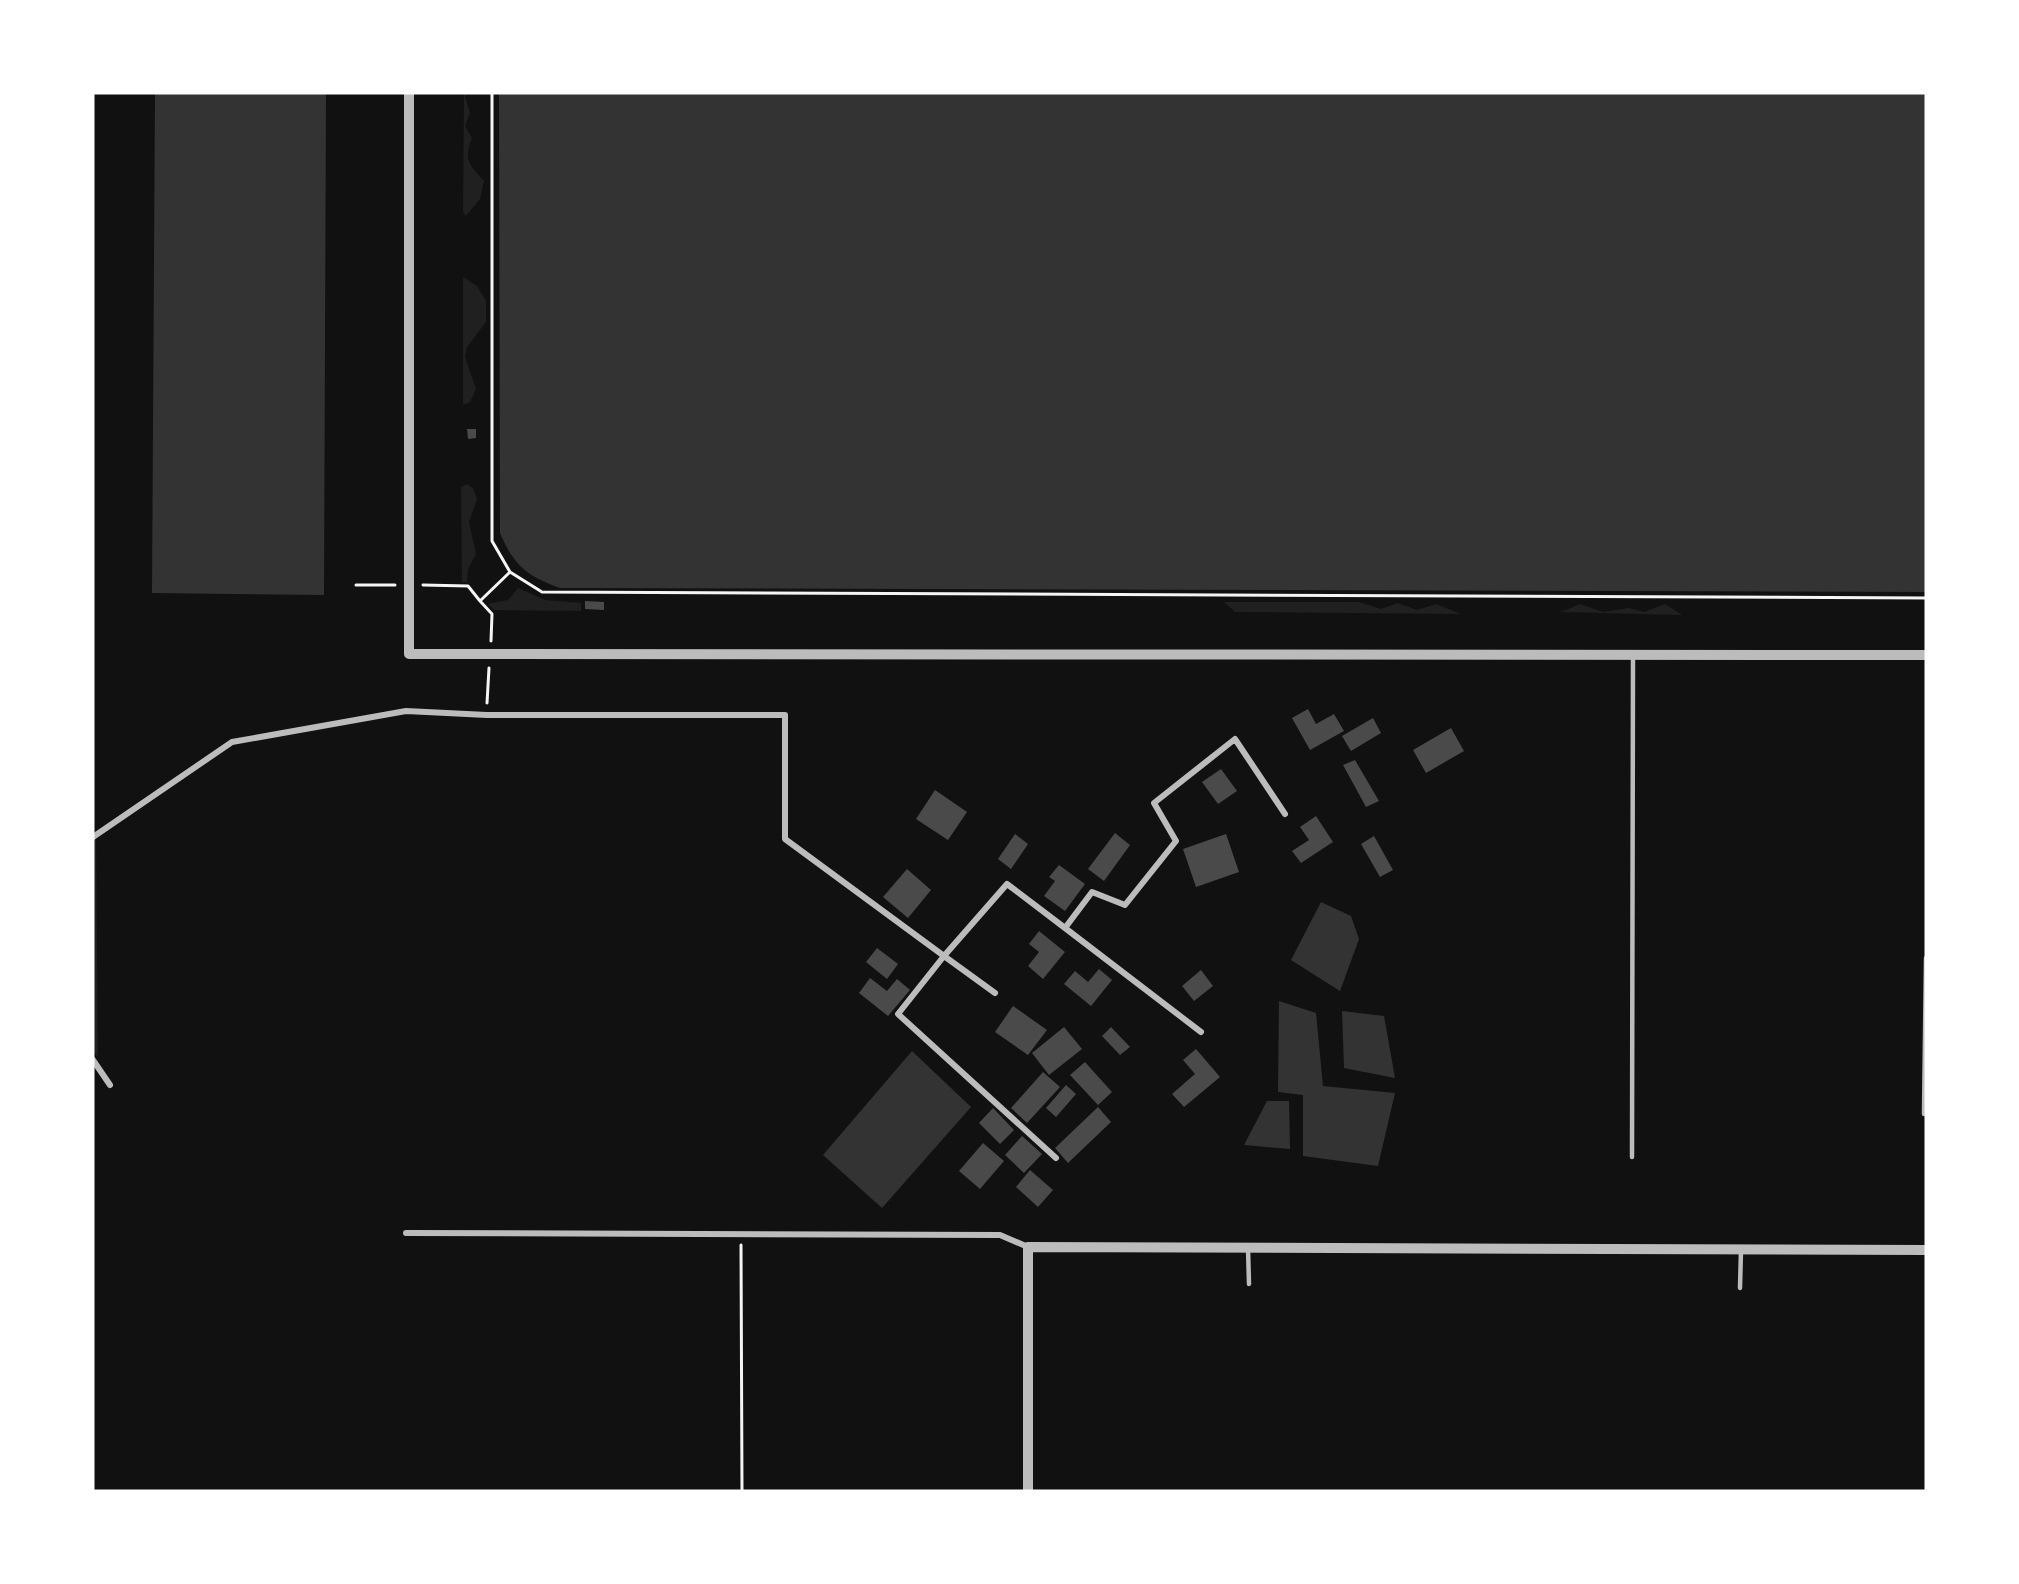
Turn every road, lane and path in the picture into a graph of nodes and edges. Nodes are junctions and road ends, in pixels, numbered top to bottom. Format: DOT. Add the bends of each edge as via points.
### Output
graph roads {
  1 [pos="409,93"];
  2 [pos="492,93"];
  3 [pos="1926,598"];
  4 [pos="1633,655"];
  5 [pos="1926,655"];
  6 [pos="1285,814"];
  7 [pos="93,837"];
  8 [pos="1065,928"];
  9 [pos="944,956"];
  10 [pos="1926,958"];
  11 [pos="995,993"];
  12 [pos="1201,1032"];
  13 [pos="93,1060"];
  14 [pos="110,1085"];
  15 [pos="1924,1114"];
  16 [pos="1632,1157"];
  17 [pos="1056,1158"];
  18 [pos="406,1233"];
  19 [pos="741,1234"];
  20 [pos="1028,1247"];
  21 [pos="1248,1248"];
  22 [pos="1741,1250"];
  23 [pos="1926,1250"];
  24 [pos="1248,1284"];
  25 [pos="1740,1288"];
  26 [pos="742,1491"];
  27 [pos="1028,1491"];
  1 -- 4 [label="street" via="409,654"];
  2 -- 3 [label="path" via="492,541 510,572 542,592"];
  4 -- 5 [label="street"];
  4 -- 16 [label="lane"];
  6 -- 8 [label="street" via="1235,739 1154,803 1176,841 1125,906 1092,892"];
  7 -- 9 [label="street" via="232,742 406,711 487,715 785,715 785,839"];
  8 -- 9 [label="street" via="1006,884"];
  8 -- 12 [label="street"];
  9 -- 11 [label="street"];
  9 -- 17 [label="street" via="898,1014"];
  10 -- 15 [label="lane"];
  13 -- 14 [label="street"];
  18 -- 19 [label="street"];
  19 -- 20 [label="street" via="1000,1235"];
  19 -- 26 [label="path"];
  20 -- 21 [label="street"];
  20 -- 27 [label="street"];
  21 -- 22 [label="street"];
  21 -- 24 [label="lane"];
  22 -- 23 [label="street"];
  22 -- 25 [label="lane"];
}
